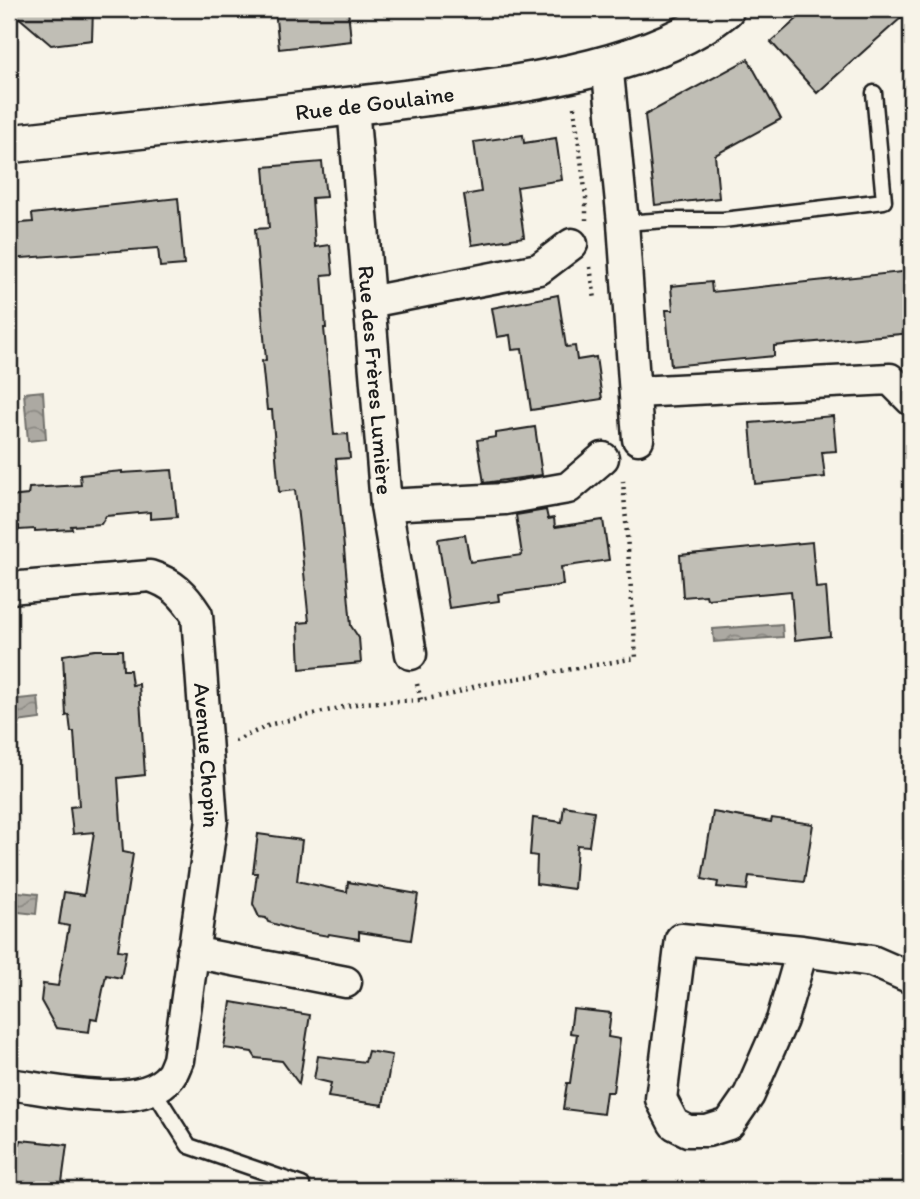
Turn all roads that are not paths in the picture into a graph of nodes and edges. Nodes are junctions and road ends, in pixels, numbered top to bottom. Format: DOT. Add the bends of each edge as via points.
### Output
graph roads {
  1 [pos="725,9"];
  2 [pos="607,63"];
  3 [pos="874,93"];
  4 [pos="353,106"];
  5 [pos="9,144"];
  6 [pos="623,223"];
  7 [pos="572,244"];
  8 [pos="369,302"];
  9 [pos="636,392"];
  10 [pos="911,400"];
  11 [pos="639,439"];
  12 [pos="603,458"];
  13 [pos="386,505"];
  14 [pos="9,587"];
  15 [pos="411,654"];
  16 [pos="802,951"];
  17 [pos="192,952"];
  18 [pos="911,978"];
  19 [pos="346,982"];
  20 [pos="9,1084"];
  21 [pos="153,1089"];
  22 [pos="302,1185"];
  1 -- 2 [label="street, Rue de Goulaine" via="676,38"];
  2 -- 4 [label="street, Rue de Goulaine" via="568,75"];
  2 -- 6 [label="street"];
  3 -- 6 [label="lane" via="884,201 723,220"];
  4 -- 5 [label="street, Rue de Goulaine"];
  4 -- 8 [label="street, Rue des Frères Lumière"];
  6 -- 9 [label="street"];
  7 -- 8 [label="street" via="538,269"];
  8 -- 13 [label="street, Rue des Frères Lumière"];
  9 -- 10 [label="street" via="890,379"];
  9 -- 11 [label="street"];
  12 -- 13 [label="street" via="568,488 505,499"];
  13 -- 15 [label="street, Rue des Frères Lumière"];
  14 -- 17 [label="street, Avenue Chopin" via="150,576 185,595 197,615 212,820"];
  16 -- 16 [label="street" via="681,939 661,1099 674,1124 688,1131 729,1124 750,1095 766,1060"];
  16 -- 18 [label="street" via="872,961"];
  17 -- 19 [label="street"];
  17 -- 21 [label="street, Avenue Chopin" via="177,1059 171,1075"];
  20 -- 21 [label="street" via="113,1097"];
  21 -- 22 [label="lane" via="189,1146"];
}
